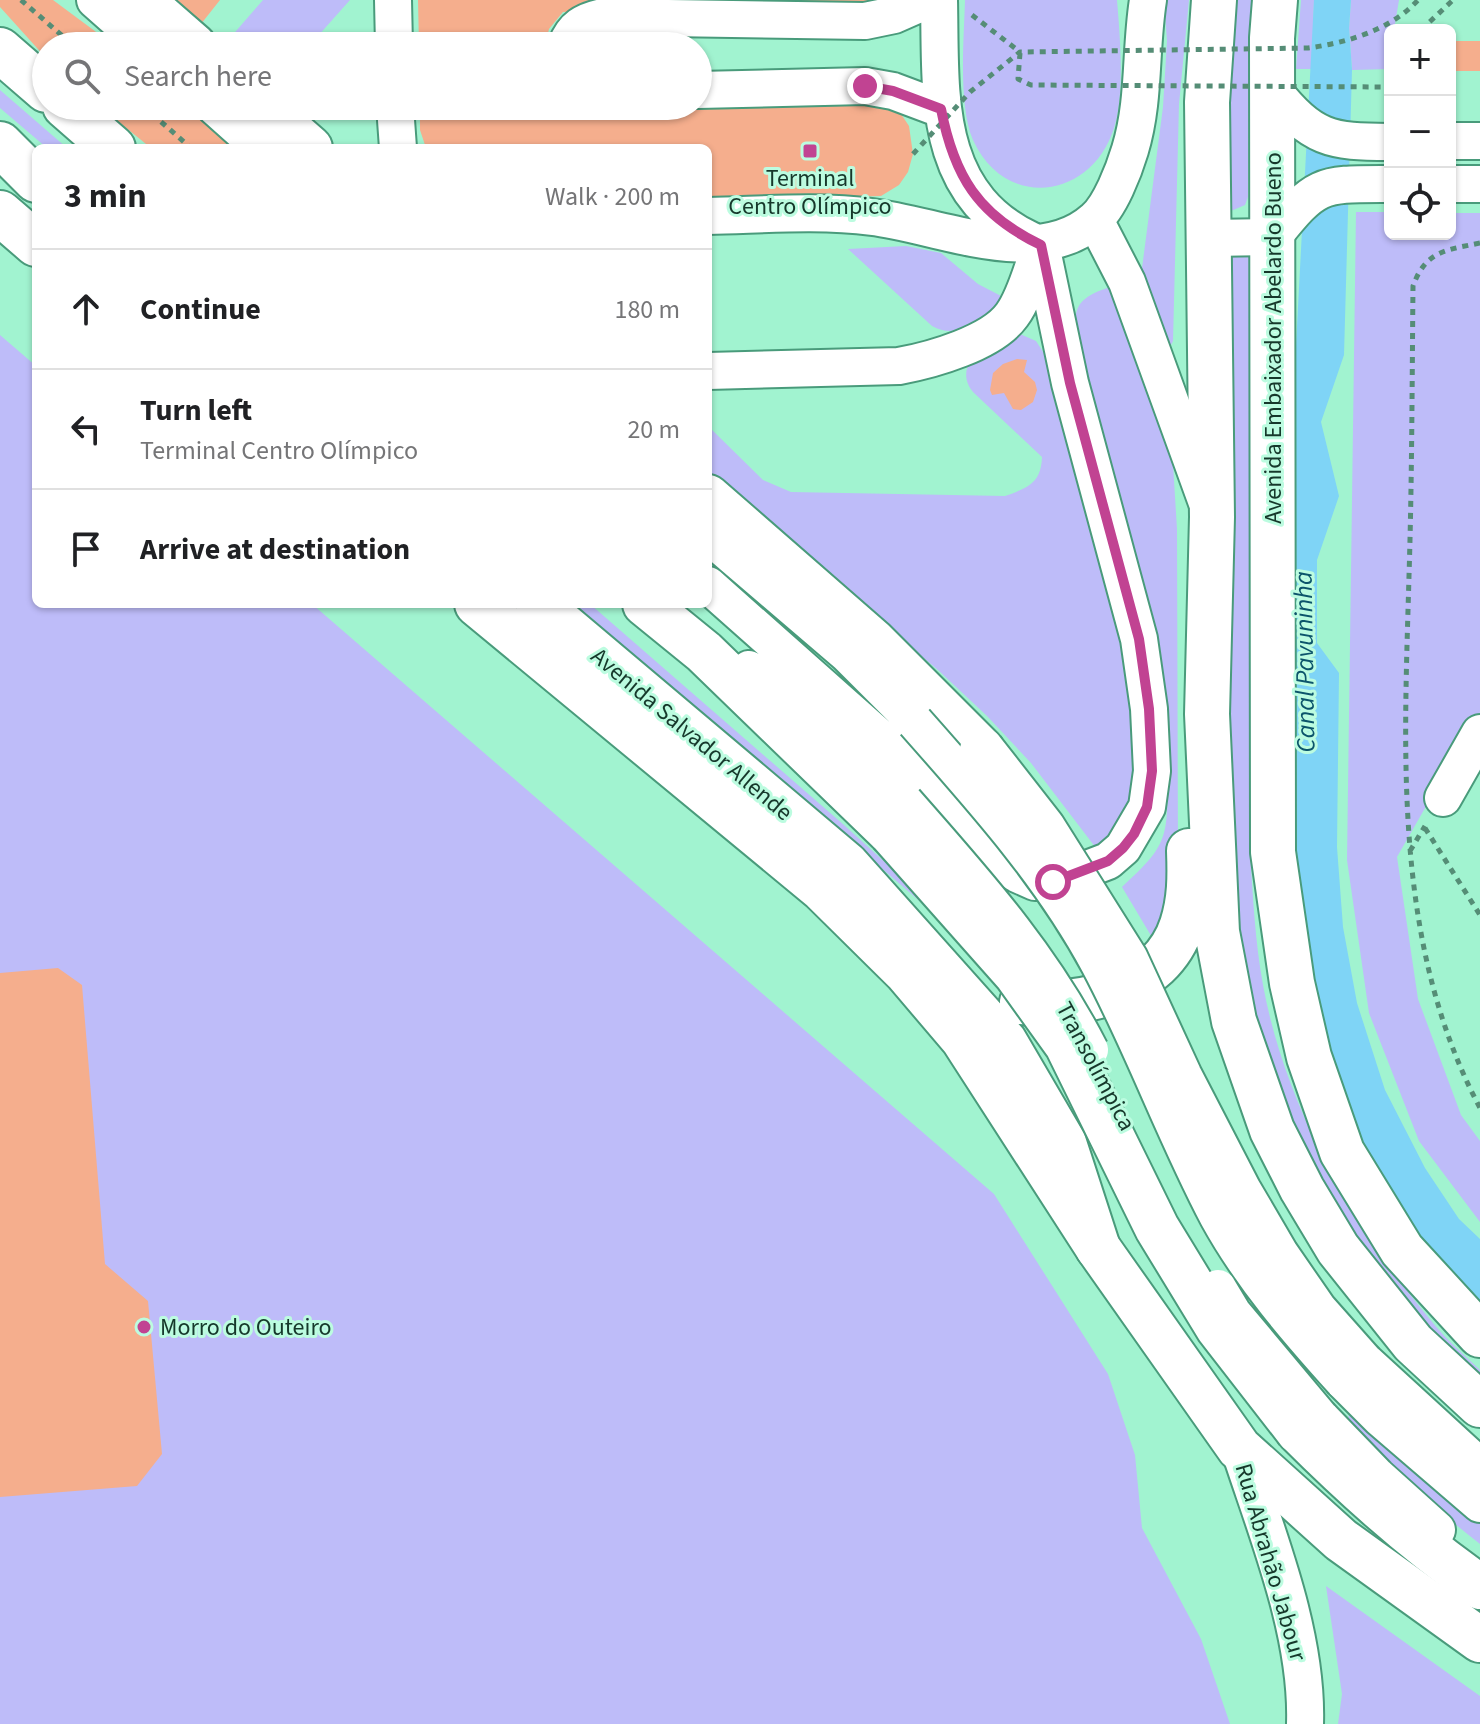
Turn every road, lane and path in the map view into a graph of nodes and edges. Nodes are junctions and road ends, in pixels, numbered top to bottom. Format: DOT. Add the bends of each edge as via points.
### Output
graph roads {
  1 [pos="21,0"];
  2 [pos="95,0"];
  3 [pos="141,0"];
  4 [pos="393,0"];
  5 [pos="928,0"];
  6 [pos="1214,0"];
  7 [pos="1275,0"];
  8 [pos="1418,0"];
  9 [pos="1453,0"];
  10 [pos="953,4"];
  11 [pos="1146,4"];
  12 [pos="1427,24"];
  13 [pos="58,32"];
  14 [pos="131,32"];
  15 [pos="178,32"];
  16 [pos="394,32"];
  17 [pos="574,32"];
  18 [pos="0,33"];
  19 [pos="0,50"];
  20 [pos="1020,52"];
  21 [pos="32,61"];
  22 [pos="32,78"];
  23 [pos="1384,87"];
  24 [pos="712,90"];
  25 [pos="1273,90"];
  26 [pos="941,109"];
  27 [pos="81,120"];
  28 [pos="100,120"];
  29 [pos="159,120"];
  30 [pos="230,120"];
  31 [pos="278,120"];
  32 [pos="396,120"];
  33 [pos="1456,141"];
  34 [pos="1480,141"];
  35 [pos="1384,142"];
  36 [pos="0,144"];
  37 [pos="108,144"];
  38 [pos="127,144"];
  39 [pos="186,144"];
  40 [pos="257,144"];
  41 [pos="305,144"];
  42 [pos="398,144"];
  43 [pos="913,154"];
  44 [pos="32,176"];
  45 [pos="1384,184"];
  46 [pos="1456,184"];
  47 [pos="1480,184"];
  48 [pos="0,213"];
  49 [pos="712,216"];
  50 [pos="1095,220"];
  51 [pos="1273,237"];
  52 [pos="1209,238"];
  53 [pos="32,241"];
  54 [pos="1480,243"];
  55 [pos="1041,245"];
  56 [pos="712,371"];
  57 [pos="712,500"];
  58 [pos="1212,517"];
  59 [pos="712,538"];
  60 [pos="712,589"];
  61 [pos="482,608"];
  62 [pos="543,608"];
  63 [pos="650,608"];
  64 [pos="674,608"];
  65 [pos="1208,740"];
  66 [pos="1475,752"];
  67 [pos="1434,813"];
  68 [pos="898,817"];
  69 [pos="846,864"];
  70 [pos="1480,915"];
  71 [pos="1480,1108"];
  72 [pos="1098,1248"];
  73 [pos="1480,1335"];
  74 [pos="1352,1373"];
  75 [pos="1480,1405"];
  76 [pos="1309,1424"];
  77 [pos="1239,1448"];
  78 [pos="1480,1472"];
  79 [pos="1480,1504"];
  80 [pos="1480,1562"];
  81 [pos="1480,1587"];
  82 [pos="1480,1640"];
  83 [pos="1305,1724"];
  1 -- 13 [label="path"];
  2 -- 14 [label="street"];
  3 -- 15 [label="main road"];
  4 -- 16 [label="street"];
  5 -- 17 [label="street" via="865,21 603,17 584,21"];
  6 -- 52 [label="main road" via="1207,102"];
  7 -- 25 [label="main road, Avenida Embaixador Abelardo Bueno"];
  8 -- 20 [label="path, bridge" via="1377,29 1308,48"];
  9 -- 12 [label="path"];
  10 -- 20 [label="path"];
  10 -- 26 [label="street"];
  11 -- 50 [label="street" via="1141,102 1130,151"];
  18 -- 21 [label="street"];
  19 -- 22 [label="main road"];
  20 -- 23 [label="path, bridge" via="1018,79 1031,85"];
  20 -- 43 [label="path, bridge" via="970,92"];
  24 -- 26 [label="street" via="865,86"];
  25 -- 35 [label="street" via="1319,134"];
  25 -- 51 [label="main road, Avenida Embaixador Abelardo Bueno"];
  26 -- 55 [label="street" via="947,141 970,189 1006,226"];
  27 -- 37 [label="main road"];
  28 -- 38 [label="street"];
  29 -- 39 [label="path"];
  30 -- 40 [label="street"];
  31 -- 41 [label="main road"];
  32 -- 42 [label="street"];
  33 -- 34 [label="street"];
  36 -- 44 [label="main road"];
  45 -- 51 [label="street" via="1317,191"];
  46 -- 47 [label="street"];
  48 -- 53 [label="main road"];
  49 -- 55 [label="street" via="869,217"];
  50 -- 55 [label="street"];
  50 -- 58 [label="street" via="1127,282"];
  51 -- 52 [label="street"];
  51 -- 73 [label="main road, Avenida Embaixador Abelardo Bueno" via="1273,852 1292,983 1309,1057 1342,1152 1402,1250"];
  52 -- 58 [label="main road"];
  54 -- 71 [label="path" via="1429,258 1413,286 1404,759 1424,958"];
  55 -- 56 [label="street" via="1014,313 958,351 899,366"];
  55 -- 60 [label="street" via="1070,383 1139,639 1149,709 1152,771 1147,807 1123,848 1108,861 1053,882 1017,874 998,861 930,782"];
  57 -- 74 [label="main road, bridge" via="873,641 982,750 1043,828 1126,960 1239,1191"];
  58 -- 65 [label="main road"];
  59 -- 74 [label="street, Transolímpica, bridge" via="847,654 1006,825 1099,964 1219,1219 1269,1295"];
  61 -- 72 [label="main road" via="822,889 906,972 963,1039"];
  62 -- 69 [label="main road, Avenida Salvador Allende"];
  63 -- 68 [label="main road"];
  64 -- 68 [label="street"];
  65 -- 69 [label="main road" via="1191,799 1190,890 1181,928 1163,961 1110,993 1088,1000 1014,1001 923,913"];
  65 -- 75 [label="main road" via="1217,932 1234,1021 1272,1130 1338,1249 1413,1343"];
  66 -- 67 [label="street"];
  67 -- 70 [label="path"];
  68 -- 76 [label="main road, bridge" via="1067,1045 1157,1228 1218,1328"];
  69 -- 72 [label="main road" via="1005,1042 1064,1143"];
  72 -- 77 [label="main road"];
  74 -- 78 [label="main road"];
  74 -- 79 [label="street, Transolímpica" via="1380,1418"];
  76 -- 80 [label="street"];
  76 -- 81 [label="main road" via="1372,1503"];
  77 -- 82 [label="main road" via="1341,1540"];
  77 -- 83 [label="street, Rua Abrahão Jabour" via="1296,1635"];
}
